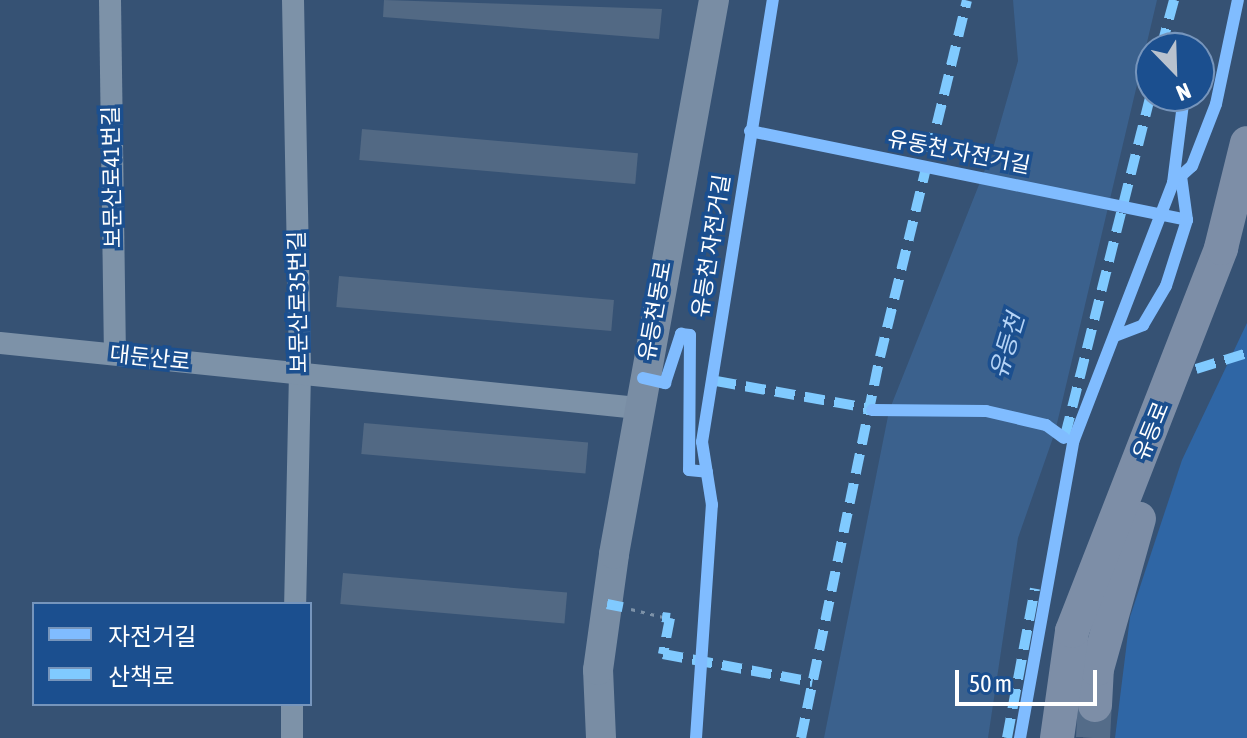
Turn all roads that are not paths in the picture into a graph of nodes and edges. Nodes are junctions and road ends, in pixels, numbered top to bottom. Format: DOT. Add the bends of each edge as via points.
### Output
graph roads {
  1 [pos="110,0"];
  2 [pos="293,0"];
  3 [pos="714,0"];
  4 [pos="1247,143"];
  5 [pos="1247,241"];
  6 [pos="0,343"];
  7 [pos="115,354"];
  8 [pos="300,372"];
  9 [pos="638,408"];
  10 [pos="295,602"];
  11 [pos="598,670"];
  12 [pos="1095,705"];
  13 [pos="292,706"];
  14 [pos="1058,729"];
  15 [pos="292,738"];
  16 [pos="585,738"];
  17 [pos="601,738"];
  1 -- 7 [label="street, 보문산로41번길"];
  2 -- 8 [label="street, 보문산로35번길"];
  3 -- 9 [label="main road, 유등천동로"];
  4 -- 14 [label="main road, 유등로" via="1216,262 1072,631"];
  5 -- 12 [label="main road, 유등로" via="1133,538 1097,669"];
  6 -- 7 [label="street, 대둔산로"];
  7 -- 8 [label="street, 대둔산로"];
  8 -- 9 [label="street, 대둔산로"];
  8 -- 10 [label="street, 보문산로35번길"];
  9 -- 11 [label="main road, 유등천동로"];
  11 -- 16 [label="street, 유등천동로"];
  11 -- 17 [label="main road, 유등천동로"];
  13 -- 15 [label="street"];
}
